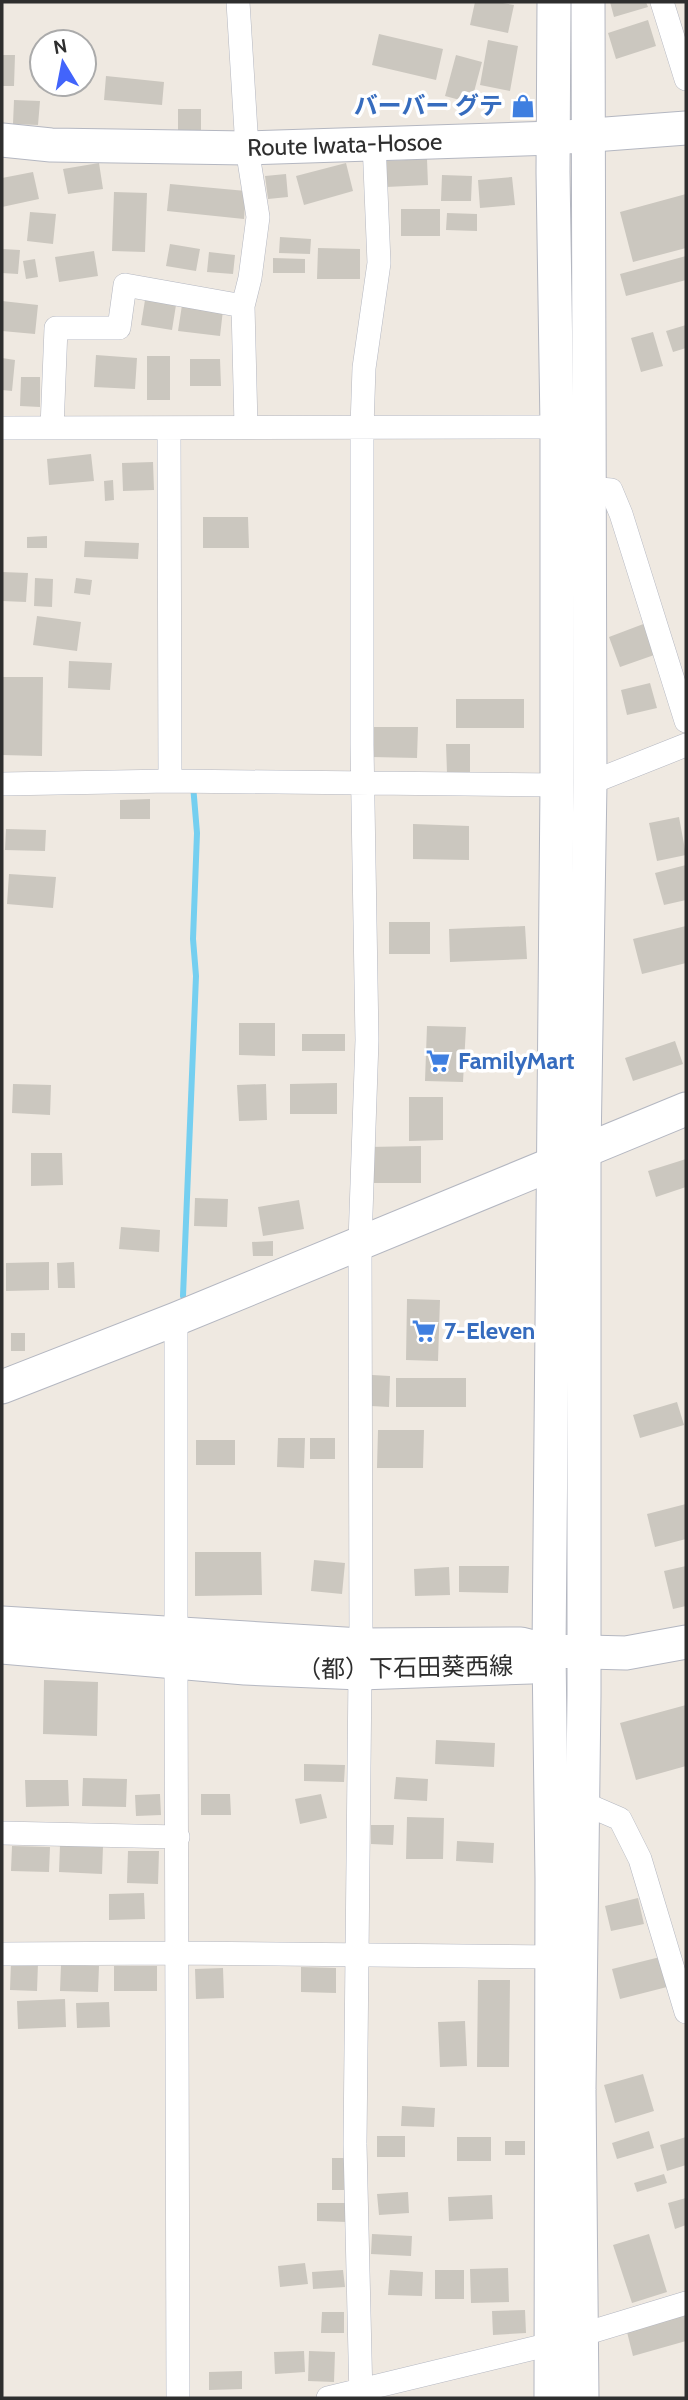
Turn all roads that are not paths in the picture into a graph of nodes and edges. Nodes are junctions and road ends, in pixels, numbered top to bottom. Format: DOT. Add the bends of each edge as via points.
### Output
graph roads {
  1 [pos="238,2"];
  2 [pos="554,2"];
  3 [pos="588,2"];
  4 [pos="662,2"];
  5 [pos="686,79"];
  6 [pos="686,128"];
  7 [pos="588,135"];
  8 [pos="553,138"];
  9 [pos="2,140"];
  10 [pos="374,142"];
  11 [pos="247,148"];
  12 [pos="243,306"];
  13 [pos="246,426"];
  14 [pos="362,426"];
  15 [pos="2,428"];
  16 [pos="52,428"];
  17 [pos="557,428"];
  18 [pos="169,429"];
  19 [pos="589,488"];
  20 [pos="686,721"];
  21 [pos="686,745"];
  22 [pos="170,781"];
  23 [pos="362,782"];
  24 [pos="590,783"];
  25 [pos="2,784"];
  26 [pos="557,785"];
  27 [pos="686,1109"];
  28 [pos="569,1156"];
  29 [pos="360,1242"];
  30 [pos="176,1320"];
  31 [pos="2,1387"];
  32 [pos="2,1623"];
  33 [pos="686,1642"];
  34 [pos="2,1647"];
  35 [pos="176,1648"];
  36 [pos="549,1651"];
  37 [pos="583,1651"];
  38 [pos="360,1659"];
  39 [pos="583,1803"];
  40 [pos="2,1833"];
  41 [pos="178,1837"];
  42 [pos="176,1953"];
  43 [pos="2,1954"];
  44 [pos="356,1956"];
  45 [pos="552,1957"];
  46 [pos="686,2011"];
  47 [pos="686,2303"];
  48 [pos="566,2339"];
  49 [pos="361,2394"];
  50 [pos="178,2398"];
  51 [pos="328,2398"];
  52 [pos="551,2398"];
  53 [pos="582,2398"];
  1 -- 11 [label="street"];
  2 -- 8 [label="street"];
  3 -- 7 [label="street"];
  4 -- 5 [label="street"];
  6 -- 7 [label="street, Route Iwata-Hosoe"];
  7 -- 8 [label="street, Route Iwata-Hosoe"];
  7 -- 19 [label="street"];
  8 -- 10 [label="street, Route Iwata-Hosoe"];
  8 -- 17 [label="street"];
  9 -- 11 [label="street, Route Iwata-Hosoe"];
  10 -- 11 [label="street, Route Iwata-Hosoe"];
  10 -- 14 [label="street" via="379,263 364,368"];
  11 -- 12 [label="street" via="258,217"];
  12 -- 13 [label="street"];
  12 -- 16 [label="street" via="125,285 120,328 56,328"];
  13 -- 14 [label="street"];
  13 -- 18 [label="street"];
  14 -- 17 [label="street"];
  14 -- 23 [label="street"];
  15 -- 16 [label="street"];
  16 -- 18 [label="street"];
  17 -- 26 [label="street"];
  18 -- 22 [label="street"];
  19 -- 20 [label="street" via="611,490 621,514"];
  19 -- 24 [label="street"];
  21 -- 24 [label="street"];
  22 -- 23 [label="street"];
  22 -- 25 [label="street"];
  23 -- 26 [label="street"];
  23 -- 29 [label="street" via="367,1040"];
  24 -- 28 [label="street"];
  26 -- 28 [label="street"];
  27 -- 28 [label="street"];
  28 -- 29 [label="street"];
  28 -- 36 [label="street"];
  28 -- 37 [label="street"];
  29 -- 30 [label="street"];
  29 -- 38 [label="street"];
  30 -- 31 [label="street"];
  30 -- 35 [label="street"];
  32 -- 35 [label="street, （都）下石田葵西線"];
  33 -- 37 [label="street" via="625,1653"];
  34 -- 35 [label="street, （都）下石田葵西線"];
  35 -- 38 [label="street, （都）下石田葵西線"];
  35 -- 41 [label="street"];
  36 -- 37 [label="street"];
  36 -- 38 [label="street, （都）下石田葵西線" via="531,1667"];
  36 -- 45 [label="street"];
  37 -- 39 [label="street"];
  38 -- 44 [label="street"];
  39 -- 46 [label="street" via="620,1819 640,1859"];
  39 -- 48 [label="street" via="579,2090"];
  40 -- 41 [label="street"];
  41 -- 42 [label="street"];
  42 -- 43 [label="street"];
  42 -- 44 [label="street"];
  42 -- 50 [label="street"];
  44 -- 45 [label="street"];
  44 -- 49 [label="street"];
  45 -- 48 [label="street"];
  47 -- 48 [label="street"];
  48 -- 49 [label="street"];
  48 -- 52 [label="street"];
  48 -- 53 [label="street"];
  49 -- 51 [label="street"];
}
